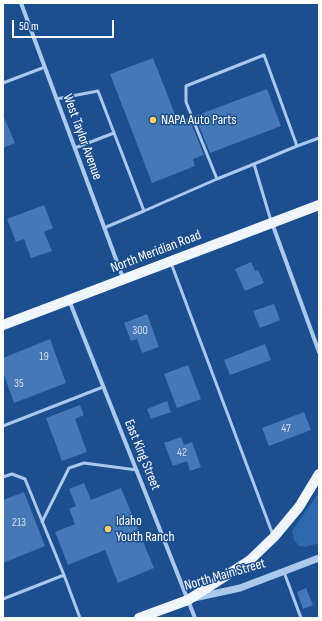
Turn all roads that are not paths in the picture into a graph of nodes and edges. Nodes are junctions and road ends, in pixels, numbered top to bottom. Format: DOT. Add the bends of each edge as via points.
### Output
graph roads {
  1 [pos="21,3"];
  2 [pos="45,67"];
  3 [pos="3,82"];
  4 [pos="56,99"];
  5 [pos="114,133"];
  6 [pos="319,138"];
  7 [pos="297,146"];
  8 [pos="75,148"];
  9 [pos="254,164"];
  10 [pos="217,179"];
  11 [pos="319,205"];
  12 [pos="144,211"];
  13 [pos="272,223"];
  14 [pos="104,228"];
  15 [pos="170,262"];
  16 [pos="123,280"];
  17 [pos="69,300"];
  18 [pos="3,325"];
  19 [pos="319,352"];
  20 [pos="103,387"];
  21 [pos="3,426"];
  22 [pos="136,470"];
  23 [pos="319,474"];
  24 [pos="3,477"];
  25 [pos="42,522"];
  26 [pos="274,537"];
  27 [pos="319,558"];
  28 [pos="284,572"];
  29 [pos="64,575"];
  30 [pos="3,599"];
  31 [pos="188,600"];
  32 [pos="80,618"];
  33 [pos="139,618"];
  34 [pos="195,618"];
  35 [pos="301,618"];
  1 -- 2 [label="street, West Taylor Avenue"];
  2 -- 3 [label="lane"];
  2 -- 4 [label="street, West Taylor Avenue"];
  4 -- 5 [label="lane" via="98,91"];
  4 -- 8 [label="street, West Taylor Avenue"];
  5 -- 8 [label="lane"];
  5 -- 12 [label="lane"];
  6 -- 7 [label="lane"];
  7 -- 9 [label="lane"];
  7 -- 10 [label="lane" via="264,55 186,86 186,102"];
  8 -- 14 [label="street, West Taylor Avenue"];
  9 -- 10 [label="lane"];
  9 -- 13 [label="lane"];
  10 -- 12 [label="lane"];
  11 -- 13 [label="main road, North Meridian Road"];
  12 -- 14 [label="lane"];
  13 -- 15 [label="main road, North Meridian Road"];
  13 -- 19 [label="street"];
  14 -- 16 [label="street, West Taylor Avenue"];
  15 -- 16 [label="main road, North Meridian Road"];
  15 -- 26 [label="lane"];
  16 -- 17 [label="main road, North Meridian Road"];
  17 -- 18 [label="main road, North Meridian Road"];
  17 -- 20 [label="street, East King Street"];
  20 -- 21 [label="lane"];
  20 -- 22 [label="street, East King Street"];
  22 -- 25 [label="lane" via="84,463 70,468"];
  22 -- 31 [label="street, East King Street"];
  23 -- 26 [label="main road" via="299,507"];
  24 -- 25 [label="lane" via="12,474 25,479"];
  25 -- 29 [label="lane"];
  26 -- 31 [label="main road" via="249,561"];
  27 -- 28 [label="street, North Main Street"];
  28 -- 31 [label="street, North Main Street" via="240,588"];
  28 -- 35 [label="lane"];
  29 -- 30 [label="lane"];
  29 -- 32 [label="lane"];
  31 -- 33 [label="main road, North Main Street"];
  31 -- 34 [label="street, East King Street"];
}
